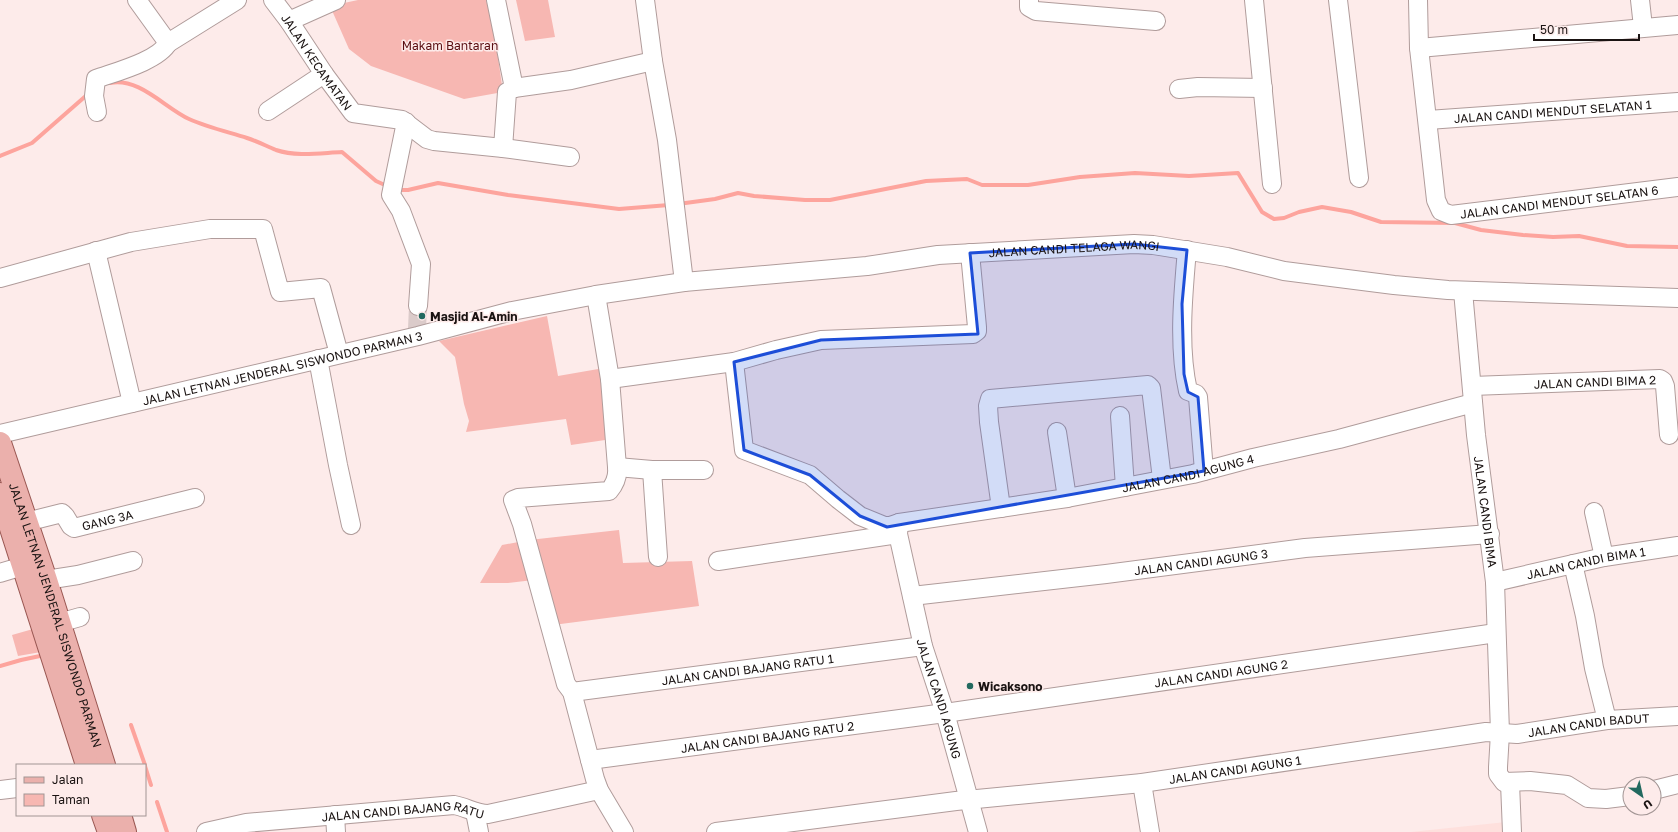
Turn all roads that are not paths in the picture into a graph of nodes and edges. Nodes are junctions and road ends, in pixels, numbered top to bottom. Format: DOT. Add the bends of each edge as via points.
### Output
graph roads {
  1 [pos="137,0"];
  2 [pos="237,0"];
  3 [pos="273,0"];
  4 [pos="336,0"];
  5 [pos="496,0"];
  6 [pos="645,0"];
  7 [pos="1029,0"];
  8 [pos="1254,0"];
  9 [pos="1338,0"];
  10 [pos="1418,0"];
  11 [pos="1640,0"];
  12 [pos="289,21"];
  13 [pos="1156,21"];
  14 [pos="1678,25"];
  15 [pos="1642,27"];
  16 [pos="168,43"];
  17 [pos="1419,48"];
  18 [pos="653,61"];
  19 [pos="324,74"];
  20 [pos="514,88"];
  21 [pos="1263,88"];
  22 [pos="1180,89"];
  23 [pos="95,98"];
  24 [pos="1678,102"];
  25 [pos="268,111"];
  26 [pos="1428,120"];
  27 [pos="406,122"];
  28 [pos="503,148"];
  29 [pos="570,157"];
  30 [pos="1359,178"];
  31 [pos="1272,184"];
  32 [pos="1678,187"];
  33 [pos="1187,250"];
  34 [pos="96,251"];
  35 [pos="970,253"];
  36 [pos="0,278"];
  37 [pos="684,282"];
  38 [pos="1463,291"];
  39 [pos="596,295"];
  40 [pos="1678,298"];
  41 [pos="418,306"];
  42 [pos="339,354"];
  43 [pos="318,359"];
  44 [pos="734,362"];
  45 [pos="610,379"];
  46 [pos="1472,394"];
  47 [pos="132,403"];
  48 [pos="1120,416"];
  49 [pos="1058,432"];
  50 [pos="0,434"];
  51 [pos="1669,435"];
  52 [pos="0,444"];
  53 [pos="617,467"];
  54 [pos="652,470"];
  55 [pos="704,470"];
  56 [pos="1204,471"];
  57 [pos="1162,479"];
  58 [pos="1125,487"];
  59 [pos="195,498"];
  60 [pos="1067,498"];
  61 [pos="2,507"];
  62 [pos="1001,508"];
  63 [pos="1594,512"];
  64 [pos="26,522"];
  65 [pos="351,525"];
  66 [pos="898,528"];
  67 [pos="1490,534"];
  68 [pos="1678,546"];
  69 [pos="1604,556"];
  70 [pos="658,557"];
  71 [pos="133,561"];
  72 [pos="718,561"];
  73 [pos="1573,564"];
  74 [pos="23,566"];
  75 [pos="0,573"];
  76 [pos="46,580"];
  77 [pos="1495,582"];
  78 [pos="912,596"];
  79 [pos="80,617"];
  80 [pos="59,623"];
  81 [pos="1496,633"];
  82 [pos="923,646"];
  83 [pos="572,692"];
  84 [pos="945,713"];
  85 [pos="1678,716"];
  86 [pos="1607,720"];
  87 [pos="1500,733"];
  88 [pos="590,760"];
  89 [pos="87,764"];
  90 [pos="104,764"];
  91 [pos="1142,783"];
  92 [pos="1510,783"];
  93 [pos="1678,784"];
  94 [pos="16,788"];
  95 [pos="1662,788"];
  96 [pos="0,790"];
  97 [pos="599,790"];
  98 [pos="1622,797"];
  99 [pos="970,800"];
  100 [pos="475,812"];
  101 [pos="103,816"];
  102 [pos="120,816"];
  103 [pos="335,824"];
  104 [pos="109,832"];
  105 [pos="125,832"];
  106 [pos="206,832"];
  107 [pos="479,832"];
  108 [pos="624,832"];
  109 [pos="716,832"];
  110 [pos="978,832"];
  111 [pos="1150,832"];
  112 [pos="1512,832"];
  1 -- 16 [label="street"];
  2 -- 16 [label="street"];
  3 -- 12 [label="street, JALAN KECAMATAN"];
  4 -- 12 [label="street"];
  5 -- 20 [label="street"];
  6 -- 18 [label="street"];
  7 -- 13 [label="street" via="1029,7 1036,11"];
  8 -- 21 [label="street"];
  9 -- 30 [label="street"];
  10 -- 17 [label="street"];
  11 -- 15 [label="street"];
  12 -- 19 [label="street, JALAN KECAMATAN"];
  14 -- 15 [label="street"];
  15 -- 17 [label="street"];
  16 -- 23 [label="street" via="161,52 130,68 96,79"];
  17 -- 26 [label="street"];
  18 -- 20 [label="street" via="571,80"];
  18 -- 37 [label="street" via="667,140"];
  19 -- 25 [label="street"];
  19 -- 27 [label="street, JALAN KECAMATAN" via="353,113"];
  20 -- 28 [label="street" via="507,92"];
  21 -- 22 [label="street"];
  21 -- 31 [label="street"];
  24 -- 26 [label="street, JALAN CANDI MENDUT SELATAN 1"];
  26 -- 32 [label="street, JALAN CANDI MENDUT SELATAN 6" via="1436,200 1441,212 1451,215"];
  27 -- 28 [label="street, JALAN KECAMATAN" via="434,142"];
  27 -- 41 [label="street" via="392,190 421,264"];
  28 -- 29 [label="street, JALAN KECAMATAN"];
  33 -- 35 [label="street, JALAN CANDI TELAGA WANGI" via="1134,244"];
  33 -- 38 [label="street, JALAN CANDI TELAGA WANGI" via="1284,271"];
  33 -- 56 [label="street" via="1182,304 1184,374 1188,391 1198,397"];
  34 -- 36 [label="street"];
  34 -- 42 [label="street" via="131,242 210,229 263,229 280,292 321,288"];
  34 -- 47 [label="street"];
  35 -- 37 [label="street, JALAN CANDI TELAGA WANGI" via="938,255 867,266"];
  35 -- 44 [label="street" via="978,327 977,332 973,334 821,340"];
  37 -- 39 [label="street, JALAN LETNAN JENDERAL SISWONDO PARMAN 3"];
  38 -- 40 [label="street, JALAN CANDI TELAGA WANGI"];
  38 -- 46 [label="street, JALAN CANDI BIMA"];
  39 -- 42 [label="street, JALAN LETNAN JENDERAL SISWONDO PARMAN 3" via="418,332"];
  39 -- 45 [label="street"];
  42 -- 43 [label="street, JALAN LETNAN JENDERAL SISWONDO PARMAN 3"];
  43 -- 47 [label="street, JALAN LETNAN JENDERAL SISWONDO PARMAN 3"];
  43 -- 65 [label="street"];
  44 -- 45 [label="street"];
  44 -- 66 [label="street" via="744,450 810,475 860,516 887,527"];
  45 -- 53 [label="street"];
  46 -- 51 [label="street, JALAN CANDI BIMA 2" via="1660,379 1665,386"];
  46 -- 56 [label="street, JALAN CANDI AGUNG 4" via="1339,439"];
  46 -- 67 [label="street, JALAN CANDI BIMA"];
  47 -- 50 [label="street, JALAN LETNAN JENDERAL SISWONDO PARMAN 3"];
  48 -- 58 [label="street"];
  49 -- 60 [label="street"];
  52 -- 64 [label="main road, JALAN LETNAN JENDERAL SISWONDO PARMAN"];
  53 -- 54 [label="street"];
  53 -- 83 [label="street" via="618,476 609,490 513,500 522,524 566,684"];
  54 -- 55 [label="street"];
  54 -- 70 [label="street"];
  56 -- 57 [label="street, JALAN CANDI AGUNG 4"];
  57 -- 58 [label="street, JALAN CANDI AGUNG 4"];
  57 -- 62 [label="street" via="1151,388 1148,385 990,399 989,422"];
  58 -- 60 [label="street, JALAN CANDI AGUNG 4"];
  59 -- 64 [label="street, GANG 3A" via="74,528 62,513"];
  60 -- 62 [label="street, JALAN CANDI AGUNG 4"];
  61 -- 74 [label="main road, JALAN LETNAN JENDERAL SISWONDO PARMAN"];
  62 -- 66 [label="street, JALAN CANDI AGUNG 4"];
  63 -- 69 [label="street"];
  64 -- 76 [label="main road, JALAN LETNAN JENDERAL SISWONDO PARMAN"];
  66 -- 72 [label="street"];
  66 -- 78 [label="street, JALAN CANDI AGUNG"];
  67 -- 77 [label="street, JALAN CANDI BIMA"];
  67 -- 78 [label="street, JALAN CANDI AGUNG 3" via="1298,549"];
  68 -- 69 [label="street, JALAN CANDI BIMA 1"];
  69 -- 73 [label="street, JALAN CANDI BIMA 1"];
  71 -- 76 [label="street"];
  73 -- 77 [label="street, JALAN CANDI BIMA 1"];
  73 -- 86 [label="street"];
  74 -- 75 [label="street"];
  74 -- 89 [label="main road, JALAN LETNAN JENDERAL SISWONDO PARMAN"];
  76 -- 80 [label="main road, JALAN LETNAN JENDERAL SISWONDO PARMAN"];
  77 -- 81 [label="street, JALAN CANDI BIMA"];
  78 -- 82 [label="street, JALAN CANDI AGUNG"];
  79 -- 80 [label="street"];
  80 -- 90 [label="main road, JALAN LETNAN JENDERAL SISWONDO PARMAN"];
  81 -- 84 [label="street, JALAN CANDI AGUNG 2"];
  81 -- 87 [label="street, JALAN CANDI BIMA"];
  82 -- 83 [label="street, JALAN CANDI BAJANG RATU 1"];
  82 -- 84 [label="street, JALAN CANDI AGUNG"];
  83 -- 88 [label="street"];
  84 -- 88 [label="street, JALAN CANDI BAJANG RATU 2"];
  84 -- 99 [label="street, JALAN CANDI AGUNG"];
  85 -- 86 [label="street, JALAN CANDI BADUT"];
  86 -- 87 [label="street, JALAN CANDI BADUT" via="1517,734"];
  87 -- 91 [label="street, JALAN CANDI AGUNG 1" via="1486,732"];
  87 -- 92 [label="street, JALAN CANDI BIMA" via="1498,774 1504,782"];
  88 -- 97 [label="street"];
  91 -- 99 [label="street, JALAN CANDI AGUNG 1"];
  91 -- 111 [label="street"];
  92 -- 98 [label="street" via="1530,781 1567,785 1588,798"];
  92 -- 112 [label="street"];
  93 -- 95 [label="street"];
  94 -- 96 [label="street"];
  97 -- 100 [label="street, JALAN CANDI BAJANG RATU" via="488,814"];
  97 -- 108 [label="street"];
  99 -- 109 [label="street, JALAN CANDI AGUNG 1"];
  99 -- 110 [label="street, JALAN CANDI AGUNG"];
  100 -- 103 [label="street, JALAN CANDI BAJANG RATU" via="454,805"];
  100 -- 107 [label="street"];
  101 -- 104 [label="main road"];
  102 -- 105 [label="main road"];
  103 -- 106 [label="street, JALAN CANDI BAJANG RATU" via="246,823"];
}
